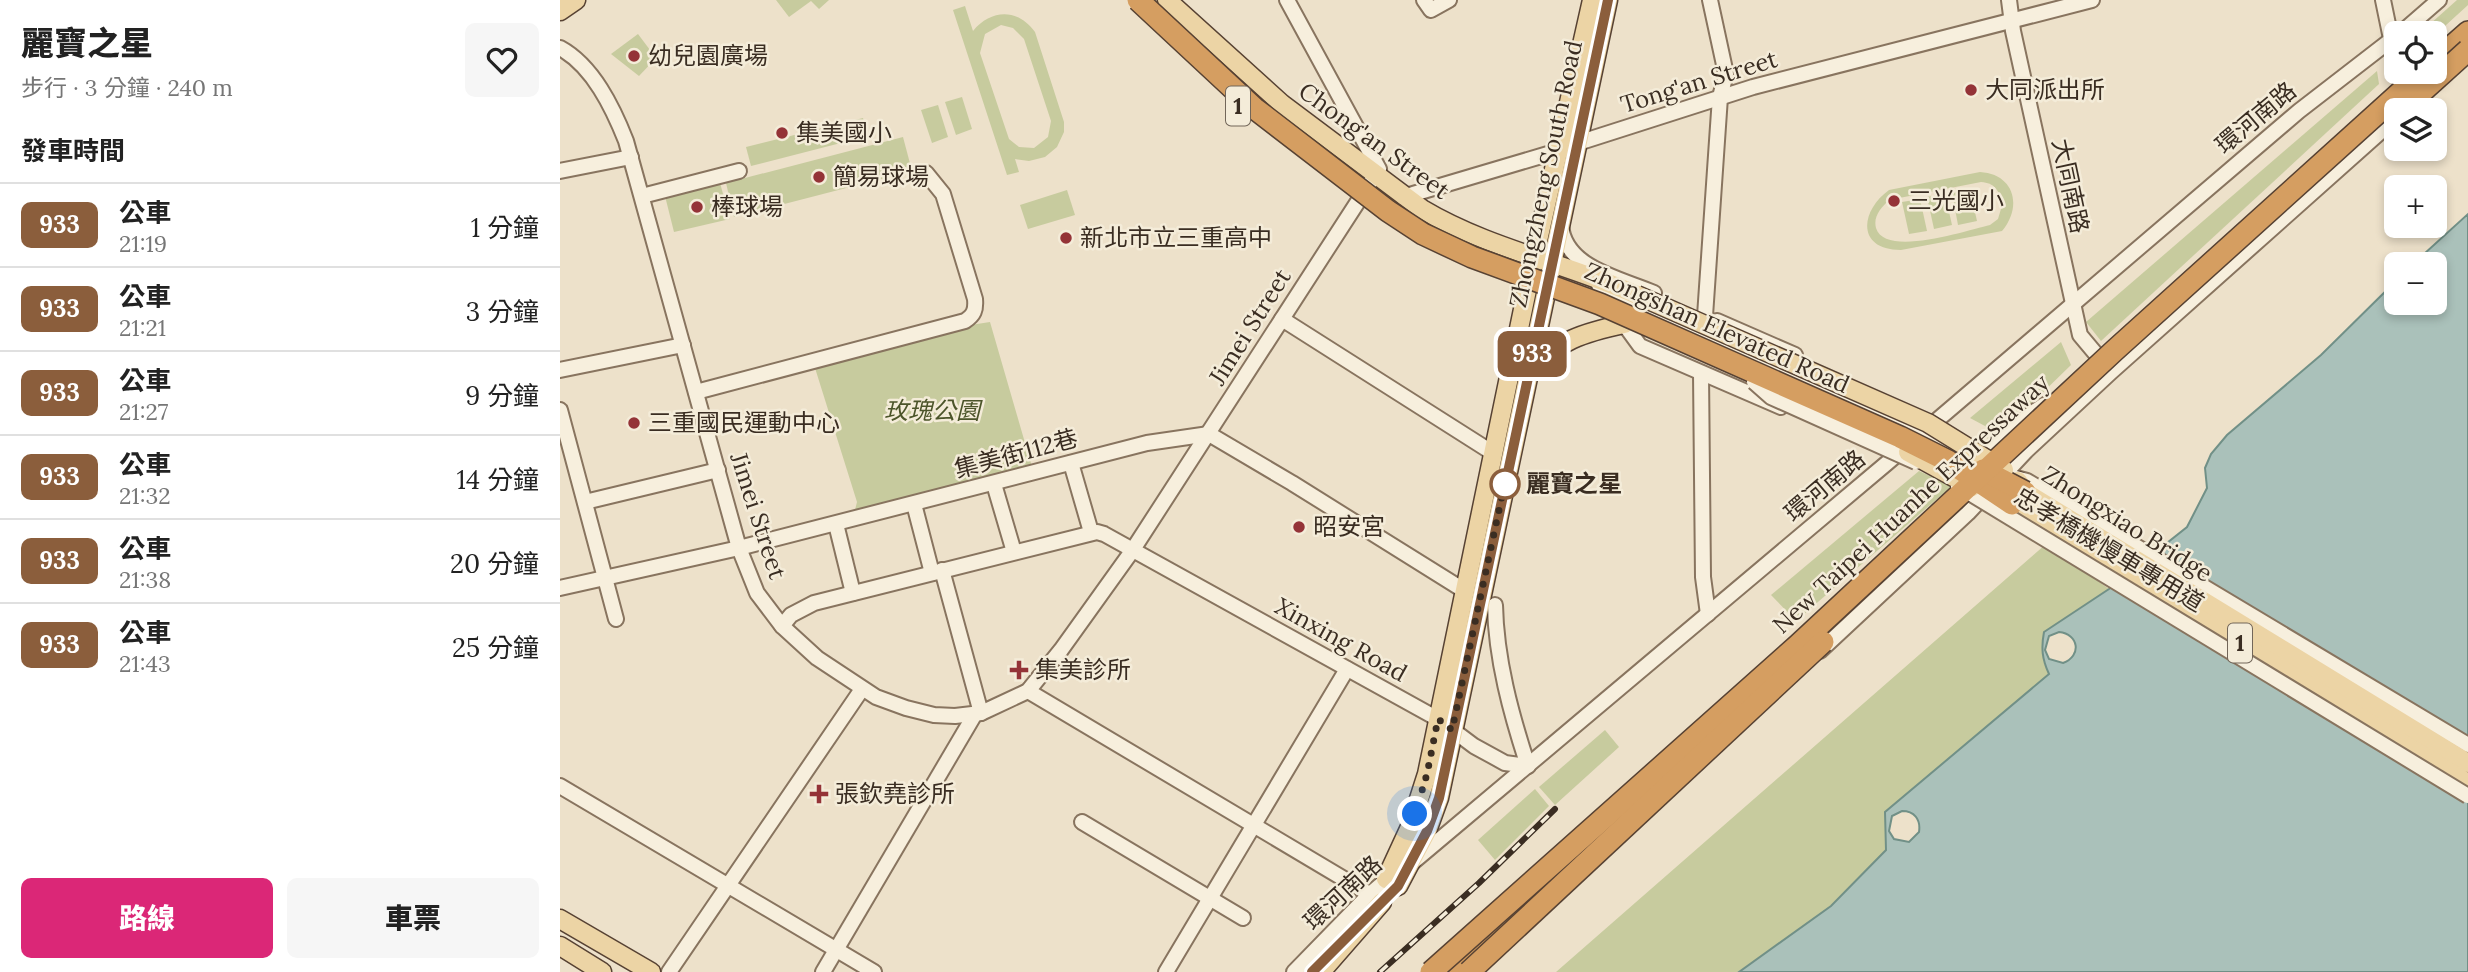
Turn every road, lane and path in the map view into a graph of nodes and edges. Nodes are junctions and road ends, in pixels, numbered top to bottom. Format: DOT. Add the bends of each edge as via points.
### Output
graph roads {
  1 [pos="1158,0"];
  2 [pos="1167,0"];
  3 [pos="1287,0"];
  4 [pos="1424,0"];
  5 [pos="1449,0"];
  6 [pos="1592,0"];
  7 [pos="1608,0"];
  8 [pos="1710,0"];
  9 [pos="2009,0"];
  10 [pos="2092,0"];
  11 [pos="2384,0"];
  12 [pos="2439,0"];
  13 [pos="1135,1"];
  14 [pos="2012,21"];
  15 [pos="2391,21"];
  16 [pos="2414,21"];
  17 [pos="2468,22"];
  18 [pos="2468,32"];
  19 [pos="2447,41"];
  20 [pos="2384,45"];
  21 [pos="561,46"];
  22 [pos="2447,51"];
  23 [pos="2468,52"];
  24 [pos="2393,84"];
  25 [pos="2410,84"];
  26 [pos="1720,97"];
  27 [pos="2417,98"];
  28 [pos="2384,127"];
  29 [pos="2384,127"];
  30 [pos="1578,143"];
  31 [pos="1559,151"];
  32 [pos="631,157"];
  33 [pos="560,171"];
  34 [pos="739,171"];
  35 [pos="926,173"];
  36 [pos="1375,176"];
  37 [pos="642,196"];
  38 [pos="1403,197"];
  39 [pos="1360,199"];
  40 [pos="1561,220"];
  41 [pos="1534,258"];
  42 [pos="1552,264"];
  43 [pos="1581,268"];
  44 [pos="1528,285"];
  45 [pos="1546,291"];
  46 [pos="2073,303"];
  47 [pos="1580,304"];
  48 [pos="1705,316"];
  49 [pos="1282,318"];
  50 [pos="1624,324"];
  51 [pos="683,345"];
  52 [pos="2097,356"];
  53 [pos="560,370"];
  54 [pos="2111,372"];
  55 [pos="1528,373"];
  56 [pos="1701,373"];
  57 [pos="1754,382"];
  58 [pos="1852,382"];
  59 [pos="696,392"];
  60 [pos="1845,398"];
  61 [pos="560,410"];
  62 [pos="2036,412"];
  63 [pos="1839,413"];
  64 [pos="1831,430"];
  65 [pos="1923,432"];
  66 [pos="1209,434"];
  67 [pos="564,444"];
  68 [pos="1909,444"];
  69 [pos="1493,453"];
  70 [pos="1071,463"];
  71 [pos="718,470"];
  72 [pos="1984,478"];
  73 [pos="994,484"];
  74 [pos="2017,491"];
  75 [pos="584,502"];
  76 [pos="915,504"];
  77 [pos="836,524"];
  78 [pos="1091,532"];
  79 [pos="740,548"];
  80 [pos="1132,551"];
  81 [pos="1014,552"];
  82 [pos="937,572"];
  83 [pos="605,580"];
  84 [pos="560,588"];
  85 [pos="1465,591"];
  86 [pos="853,593"];
  87 [pos="1495,605"];
  88 [pos="1708,614"];
  89 [pos="616,619"];
  90 [pos="782,626"];
  91 [pos="1347,669"];
  92 [pos="862,689"];
  93 [pos="1028,691"];
  94 [pos="978,713"];
  95 [pos="1445,724"];
  96 [pos="2468,745"];
  97 [pos="2468,763"];
  98 [pos="1528,766"];
  99 [pos="2468,783"];
  100 [pos="560,786"];
  101 [pos="2468,796"];
  102 [pos="1082,822"];
  103 [pos="1253,826"];
  104 [pos="1412,863"];
  105 [pos="1392,882"];
  106 [pos="727,886"];
  107 [pos="1210,898"];
  108 [pos="1376,898"];
  109 [pos="1243,918"];
  110 [pos="560,919"];
  111 [pos="560,946"];
  112 [pos="836,950"];
  113 [pos="602,972"];
  114 [pos="651,972"];
  115 [pos="669,972"];
  116 [pos="823,972"];
  117 [pos="874,972"];
  118 [pos="1166,972"];
  119 [pos="1294,972"];
  120 [pos="1311,972"];
  121 [pos="1321,972"];
  122 [pos="1425,972"];
  123 [pos="1431,972"];
  124 [pos="1450,972"];
  125 [pos="1472,972"];
  1 -- 74 [label="highway, Zhongshan Elevated Road / 1, bridge" via="1265,99 1432,224 1589,285 1908,428"];
  2 -- 36 [label="main road, Chong'an Street / 1" via="1266,91"];
  3 -- 36 [label="street" via="1379,169"];
  4 -- 5 [label="street" via="1431,10"];
  6 -- 31 [label="main road, Zhongzheng South Road"];
  7 -- 30 [label="main road, Zhongzheng South Road"];
  8 -- 26 [label="street" via="1726,74"];
  9 -- 14 [label="street, 大同南路"];
  10 -- 14 [label="street, Tong'an Street"];
  11 -- 15 [label="street"];
  12 -- 16 [label="street, 環河南路"];
  13 -- 39 [label="main road, 1" via="1185,58 1240,107"];
  13 -- 74 [label="highway, Zhongshan Elevated Road / 1, bridge" via="1260,114 1423,234 1600,304"];
  14 -- 26 [label="street, Tong'an Street"];
  14 -- 46 [label="street, 大同南路"];
  17 -- 19 [label="street"];
  18 -- 22 [label="highway"];
  20 -- 46 [label="street, 環河南路" via="2299,111"];
  21 -- 32 [label="street, Jimei Street" via="610,104"];
  23 -- 27 [label="highway, New Taipei Huanhe Expressaway, bridge"];
  24 -- 52 [label="street" via="2254,221"];
  25 -- 123 [label="highway, New Taipei Huanhe Expressaway, bridge" via="2115,349 1798,645"];
  26 -- 30 [label="street, Tong'an Street"];
  26 -- 48 [label="street"];
  28 -- 54 [label="street"];
  29 -- 125 [label="highway, New Taipei Huanhe Expressaway, bridge" via="2114,369"];
  30 -- 31 [label="street, Tong'an Street"];
  30 -- 40 [label="main road, Zhongzheng South Road"];
  31 -- 38 [label="street, Tong'an Street"];
  31 -- 41 [label="main road, Zhongzheng South Road"];
  32 -- 33 [label="street"];
  32 -- 37 [label="street, Jimei Street"];
  34 -- 37 [label="street"];
  35 -- 59 [label="street" via="943,194 975,299 972,316"];
  36 -- 38 [label="main road, Chong'an Street / 1"];
  36 -- 39 [label="street, Jimei Street"];
  37 -- 51 [label="street, Jimei Street"];
  38 -- 41 [label="main road, Chong'an Street / 1" via="1441,221"];
  39 -- 44 [label="main road, 1" via="1422,242"];
  39 -- 49 [label="street, Jimei Street"];
  40 -- 42 [label="main road, Zhongzheng South Road"];
  40 -- 43 [label="street, Chong'an Street" via="1565,242"];
  41 -- 42 [label="main road, Chong'an Street / 1"];
  41 -- 44 [label="main road, Zhongzheng South Road"];
  42 -- 43 [label="main road, Chong'an Street / 1"];
  42 -- 45 [label="main road, Zhongzheng South Road"];
  43 -- 48 [label="street, Chong'an Street"];
  43 -- 60 [label="street, Chong'an Street" via="1629,304"];
  43 -- 74 [label="main road, Zhongxiao Bridge / 1, bridge" via="1928,423"];
  44 -- 45 [label="main road, 1"];
  44 -- 69 [label="main road, Zhongzheng South Road"];
  45 -- 47 [label="main road, 1"];
  45 -- 55 [label="main road, Zhongzheng South Road"];
  46 -- 52 [label="street, 大同南路" via="2080,335"];
  46 -- 65 [label="street, 環河南路"];
  47 -- 50 [label="main road, 1"];
  47 -- 63 [label="street" via="1608,310"];
  48 -- 58 [label="street, Chong'an Street"];
  49 -- 66 [label="street, Jimei Street"];
  49 -- 69 [label="street"];
  50 -- 55 [label="main road" via="1568,340"];
  50 -- 56 [label="street" via="1640,346"];
  50 -- 57 [label="main road, Zhongxiao Bridge / 1"];
  51 -- 53 [label="street"];
  51 -- 59 [label="street, Jimei Street"];
  52 -- 54 [label="street, 大同南路"];
  52 -- 62 [label="street"];
  54 -- 72 [label="street" via="2026,451"];
  55 -- 95 [label="main road, Zhongzheng South Road"];
  56 -- 64 [label="street"];
  56 -- 88 [label="street" via="1703,577"];
  57 -- 74 [label="main road, Zhongxiao Bridge / 1, bridge" via="1907,451 1979,491"];
  57 -- 101 [label="street, 忠孝橋機慢車專用道, bridge" via="1771,397 1902,455 1992,505"];
  58 -- 60 [label="street"];
  58 -- 65 [label="street, Chong'an Street" via="1918,413"];
  59 -- 71 [label="street, Jimei Street"];
  60 -- 63 [label="street"];
  60 -- 65 [label="street, Chong'an Street"];
  61 -- 67 [label="street"];
  62 -- 72 [label="highway" via="2033,425"];
  63 -- 64 [label="street"];
  63 -- 68 [label="street"];
  64 -- 68 [label="street" via="1874,449"];
  65 -- 68 [label="street, 環河南路"];
  65 -- 72 [label="street, Chong'an Street" via="1957,450"];
  66 -- 70 [label="street, 集美街112巷" via="1147,443"];
  66 -- 80 [label="street, Jimei Street"];
  66 -- 85 [label="street"];
  67 -- 75 [label="street"];
  68 -- 72 [label="street" via="1949,466"];
  68 -- 88 [label="street, 環河南路"];
  69 -- 85 [label="main road, Zhongzheng South Road"];
  70 -- 73 [label="street, 集美街112巷"];
  70 -- 78 [label="street"];
  71 -- 75 [label="street"];
  71 -- 79 [label="street, Jimei Street"];
  72 -- 122 [label="street" via="1758,670"];
  72 -- 124 [label="highway"];
  72 -- 125 [label="street" via="1745,721"];
  73 -- 76 [label="street, 集美街112巷"];
  73 -- 81 [label="street"];
  74 -- 96 [label="street, 忠孝橋機慢車專用道" via="2027,481"];
  74 -- 97 [label="main road, Zhongxiao Bridge / 1"];
  74 -- 99 [label="main road, Zhongxiao Bridge / 1"];
  75 -- 83 [label="street"];
  76 -- 77 [label="street, 集美街112巷"];
  76 -- 82 [label="street"];
  77 -- 79 [label="street, 集美街112巷"];
  77 -- 86 [label="street"];
  78 -- 80 [label="street, Xinxing Road" via="1104,534"];
  78 -- 81 [label="street"];
  79 -- 83 [label="street, 集美街112巷"];
  79 -- 90 [label="street, Jimei Street" via="757,593"];
  80 -- 91 [label="street, Xinxing Road"];
  80 -- 93 [label="street, Jimei Street"];
  81 -- 82 [label="street"];
  82 -- 86 [label="street"];
  82 -- 94 [label="street"];
  83 -- 84 [label="street, 集美街112巷"];
  83 -- 89 [label="street"];
  85 -- 95 [label="main road, Zhongzheng South Road"];
  86 -- 90 [label="street" via="801,608"];
  87 -- 98 [label="street" via="1495,640"];
  88 -- 98 [label="street, 環河南路"];
  90 -- 92 [label="street, Jimei Street"];
  91 -- 95 [label="street, Xinxing Road"];
  91 -- 103 [label="street"];
  92 -- 94 [label="street, Jimei Street" via="934,715"];
  92 -- 106 [label="street"];
  93 -- 94 [label="street, Jimei Street"];
  93 -- 103 [label="street"];
  94 -- 112 [label="street"];
  95 -- 98 [label="street, Xinxing Road" via="1506,763"];
  95 -- 104 [label="main road, Zhongzheng South Road" via="1439,798"];
  95 -- 105 [label="main road, Zhongzheng South Road"];
  98 -- 104 [label="street, 環河南路"];
  100 -- 106 [label="street"];
  102 -- 107 [label="street"];
  103 -- 107 [label="street"];
  103 -- 108 [label="street"];
  104 -- 105 [label="main road, Zhongzheng South Road"];
  105 -- 108 [label="street"];
  106 -- 112 [label="street"];
  106 -- 115 [label="street"];
  107 -- 109 [label="street"];
  107 -- 118 [label="street"];
  108 -- 119 [label="street, 環河南路"];
  108 -- 120 [label="street, 環河南路"];
  108 -- 121 [label="main road"];
  110 -- 114 [label="main road"];
  111 -- 113 [label="main road"];
  112 -- 116 [label="street"];
  112 -- 117 [label="street"];
}
